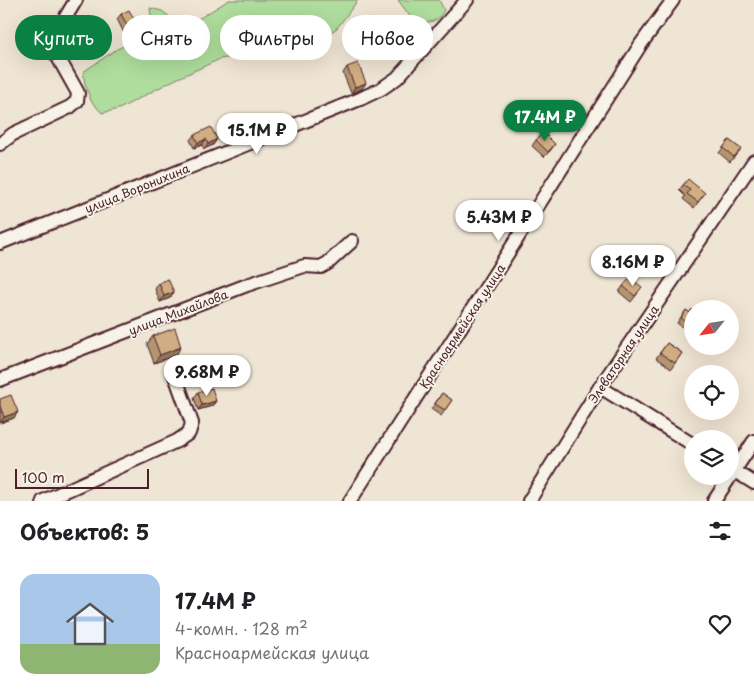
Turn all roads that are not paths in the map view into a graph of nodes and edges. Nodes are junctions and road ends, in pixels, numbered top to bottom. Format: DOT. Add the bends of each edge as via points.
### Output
graph roads {
  1 [pos="76,0"];
  2 [pos="467,0"];
  3 [pos="673,0"];
  4 [pos="0,144"];
  5 [pos="754,161"];
  6 [pos="352,241"];
  7 [pos="0,243"];
  8 [pos="174,373"];
  9 [pos="0,380"];
  10 [pos="600,386"];
  11 [pos="684,439"];
  12 [pos="754,442"];
  13 [pos="739,460"];
  14 [pos="739,473"];
  15 [pos="754,483"];
  16 [pos="723,485"];
  17 [pos="43,501"];
  18 [pos="350,501"];
  19 [pos="529,501"];
  20 [pos="714,501"];
  1 -- 4 [label="street" via="50,43 78,93 77,101"];
  2 -- 7 [label="street, улица Воронихина" via="397,78 381,89"];
  3 -- 18 [label="street, Красноармейская улица" via="641,44"];
  5 -- 10 [label="street, Элеваторная улица"];
  6 -- 9 [label="street, улица Михайлова" via="321,267 304,266 247,285"];
  8 -- 17 [label="street" via="192,423 189,433"];
  10 -- 11 [label="street"];
  10 -- 19 [label="street, Элеваторная улица"];
  12 -- 13 [label="street"];
  14 -- 15 [label="street"];
  16 -- 20 [label="street"];
}
